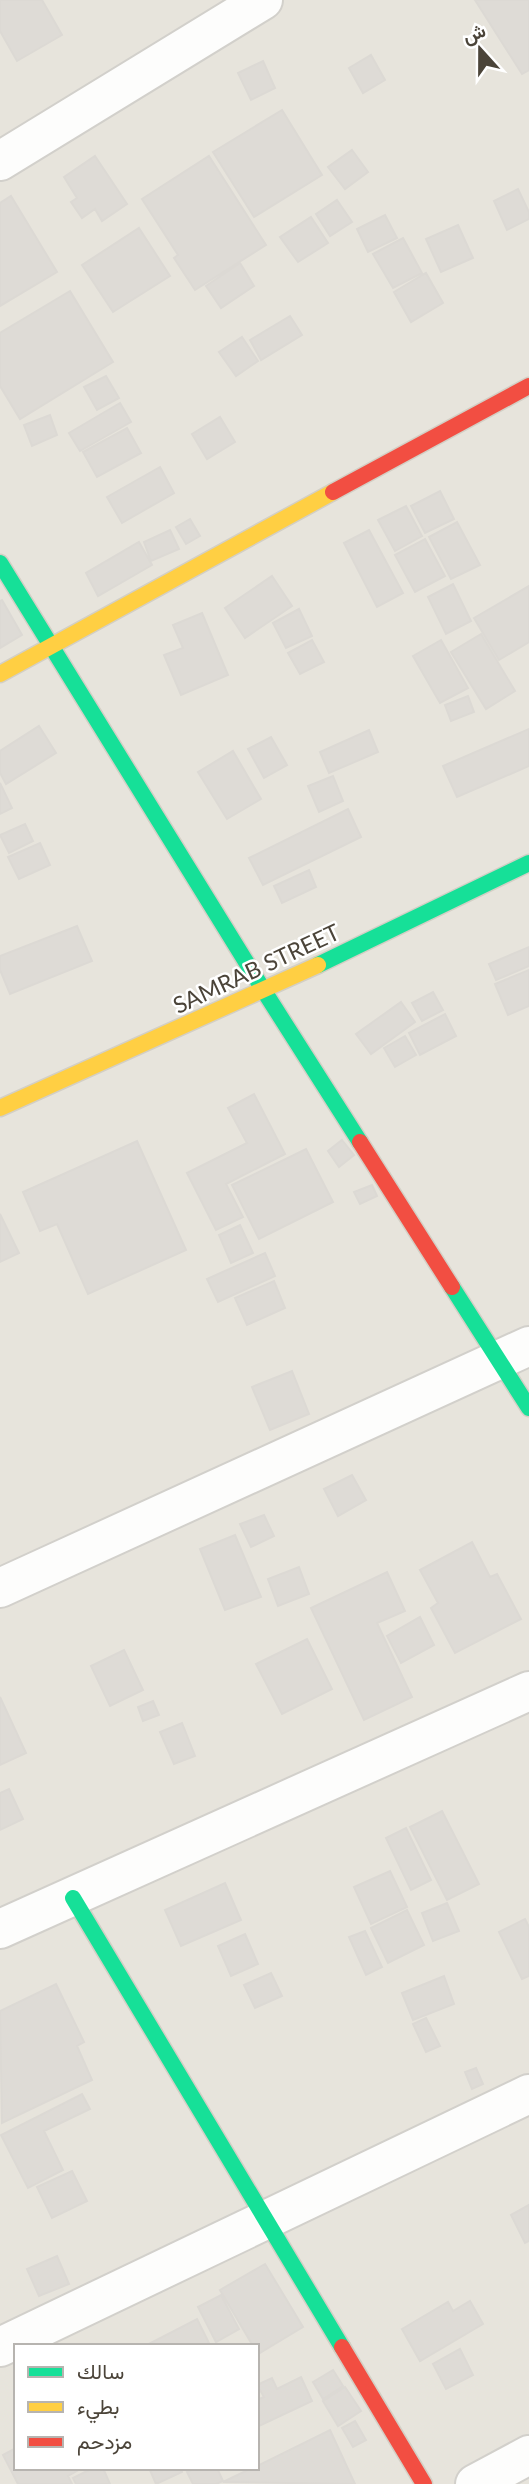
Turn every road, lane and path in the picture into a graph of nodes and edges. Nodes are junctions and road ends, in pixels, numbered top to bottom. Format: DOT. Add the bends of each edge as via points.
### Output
graph roads {
  1 [pos="263,0"];
  2 [pos="0,161"];
  3 [pos="529,386"];
  4 [pos="0,563"];
  5 [pos="52,646"];
  6 [pos="0,674"];
  7 [pos="529,863"];
  8 [pos="264,991"];
  9 [pos="0,1108"];
  10 [pos="513,1353"];
  11 [pos="529,1408"];
  12 [pos="0,1588"];
  13 [pos="529,1691"];
  14 [pos="73,1898"];
  15 [pos="0,1929"];
  16 [pos="529,2094"];
  17 [pos="267,2221"];
  18 [pos="0,2347"];
  19 [pos="529,2455"];
  20 [pos="424,2484"];
  21 [pos="475,2484"];
  1 -- 2 [label="street"];
  3 -- 5 [label="street"];
  4 -- 5 [label="street"];
  5 -- 6 [label="street"];
  5 -- 8 [label="street"];
  7 -- 8 [label="street, SAMRAB STREET"];
  8 -- 9 [label="street, SAMRAB STREET"];
  8 -- 10 [label="street"];
  10 -- 11 [label="street"];
  10 -- 12 [label="street"];
  13 -- 14 [label="street"];
  14 -- 15 [label="street"];
  14 -- 17 [label="street"];
  16 -- 17 [label="street"];
  17 -- 18 [label="street"];
  17 -- 20 [label="street"];
  19 -- 21 [label="street"];
}
